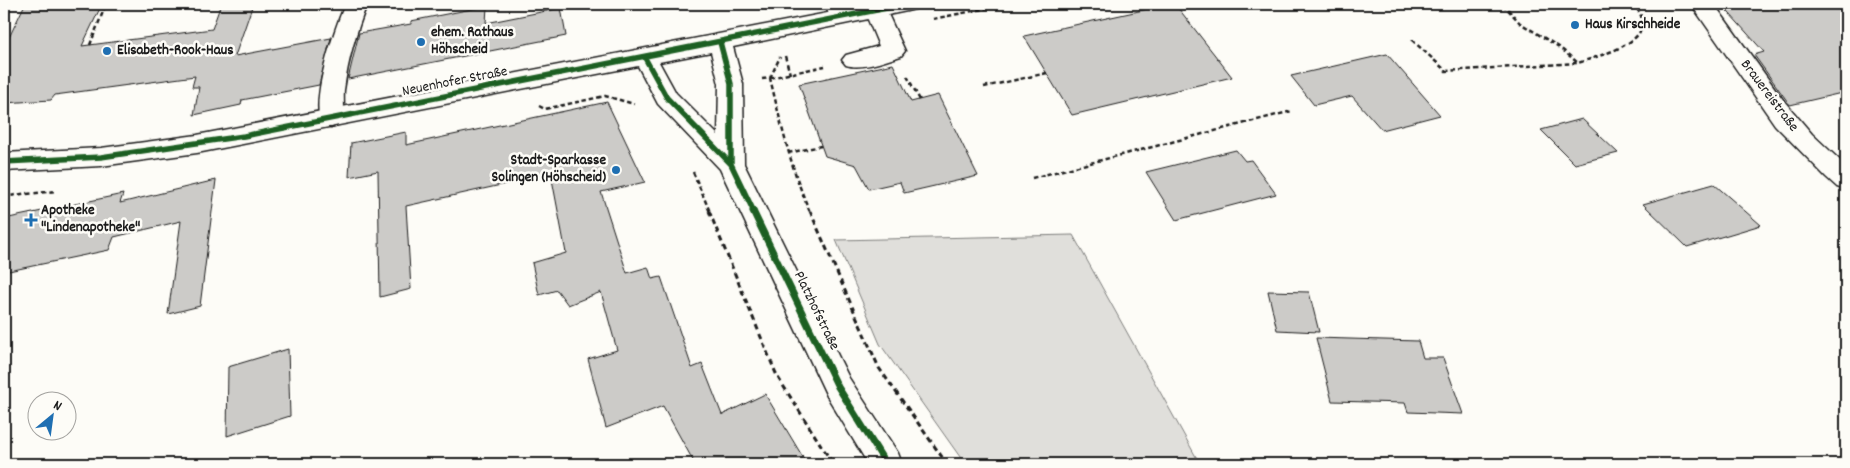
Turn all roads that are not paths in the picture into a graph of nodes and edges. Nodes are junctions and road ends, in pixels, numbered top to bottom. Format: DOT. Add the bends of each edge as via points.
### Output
graph roads {
  1 [pos="356,4"];
  2 [pos="907,4"];
  3 [pos="1702,4"];
  4 [pos="838,10"];
  5 [pos="875,10"];
  6 [pos="720,42"];
  7 [pos="645,58"];
  8 [pos="854,60"];
  9 [pos="331,118"];
  10 [pos="4,162"];
  11 [pos="43,162"];
  12 [pos="731,164"];
  13 [pos="4,169"];
  14 [pos="1846,180"];
  15 [pos="886,464"];
  1 -- 9 [label="main road" via="344,33 332,91"];
  2 -- 5 [label="main road, Neuenhofer Straße"];
  3 -- 14 [label="main road, Brauereistraße" via="1767,96 1800,136"];
  4 -- 5 [label="main road, Neuenhofer Straße"];
  4 -- 6 [label="main road, Neuenhofer Straße"];
  5 -- 8 [label="main road" via="893,51"];
  6 -- 7 [label="main road, Neuenhofer Straße"];
  6 -- 12 [label="main road, Platzhofstraße" via="732,84"];
  7 -- 9 [label="main road, Neuenhofer Straße"];
  7 -- 12 [label="main road, Platzhofstraße" via="667,98"];
  9 -- 11 [label="main road, Neuenhofer Straße" via="134,153"];
  10 -- 11 [label="main road, Neuenhofer Straße"];
  11 -- 13 [label="main road"];
  12 -- 15 [label="main road, Platzhofstraße" via="838,387"];
}
